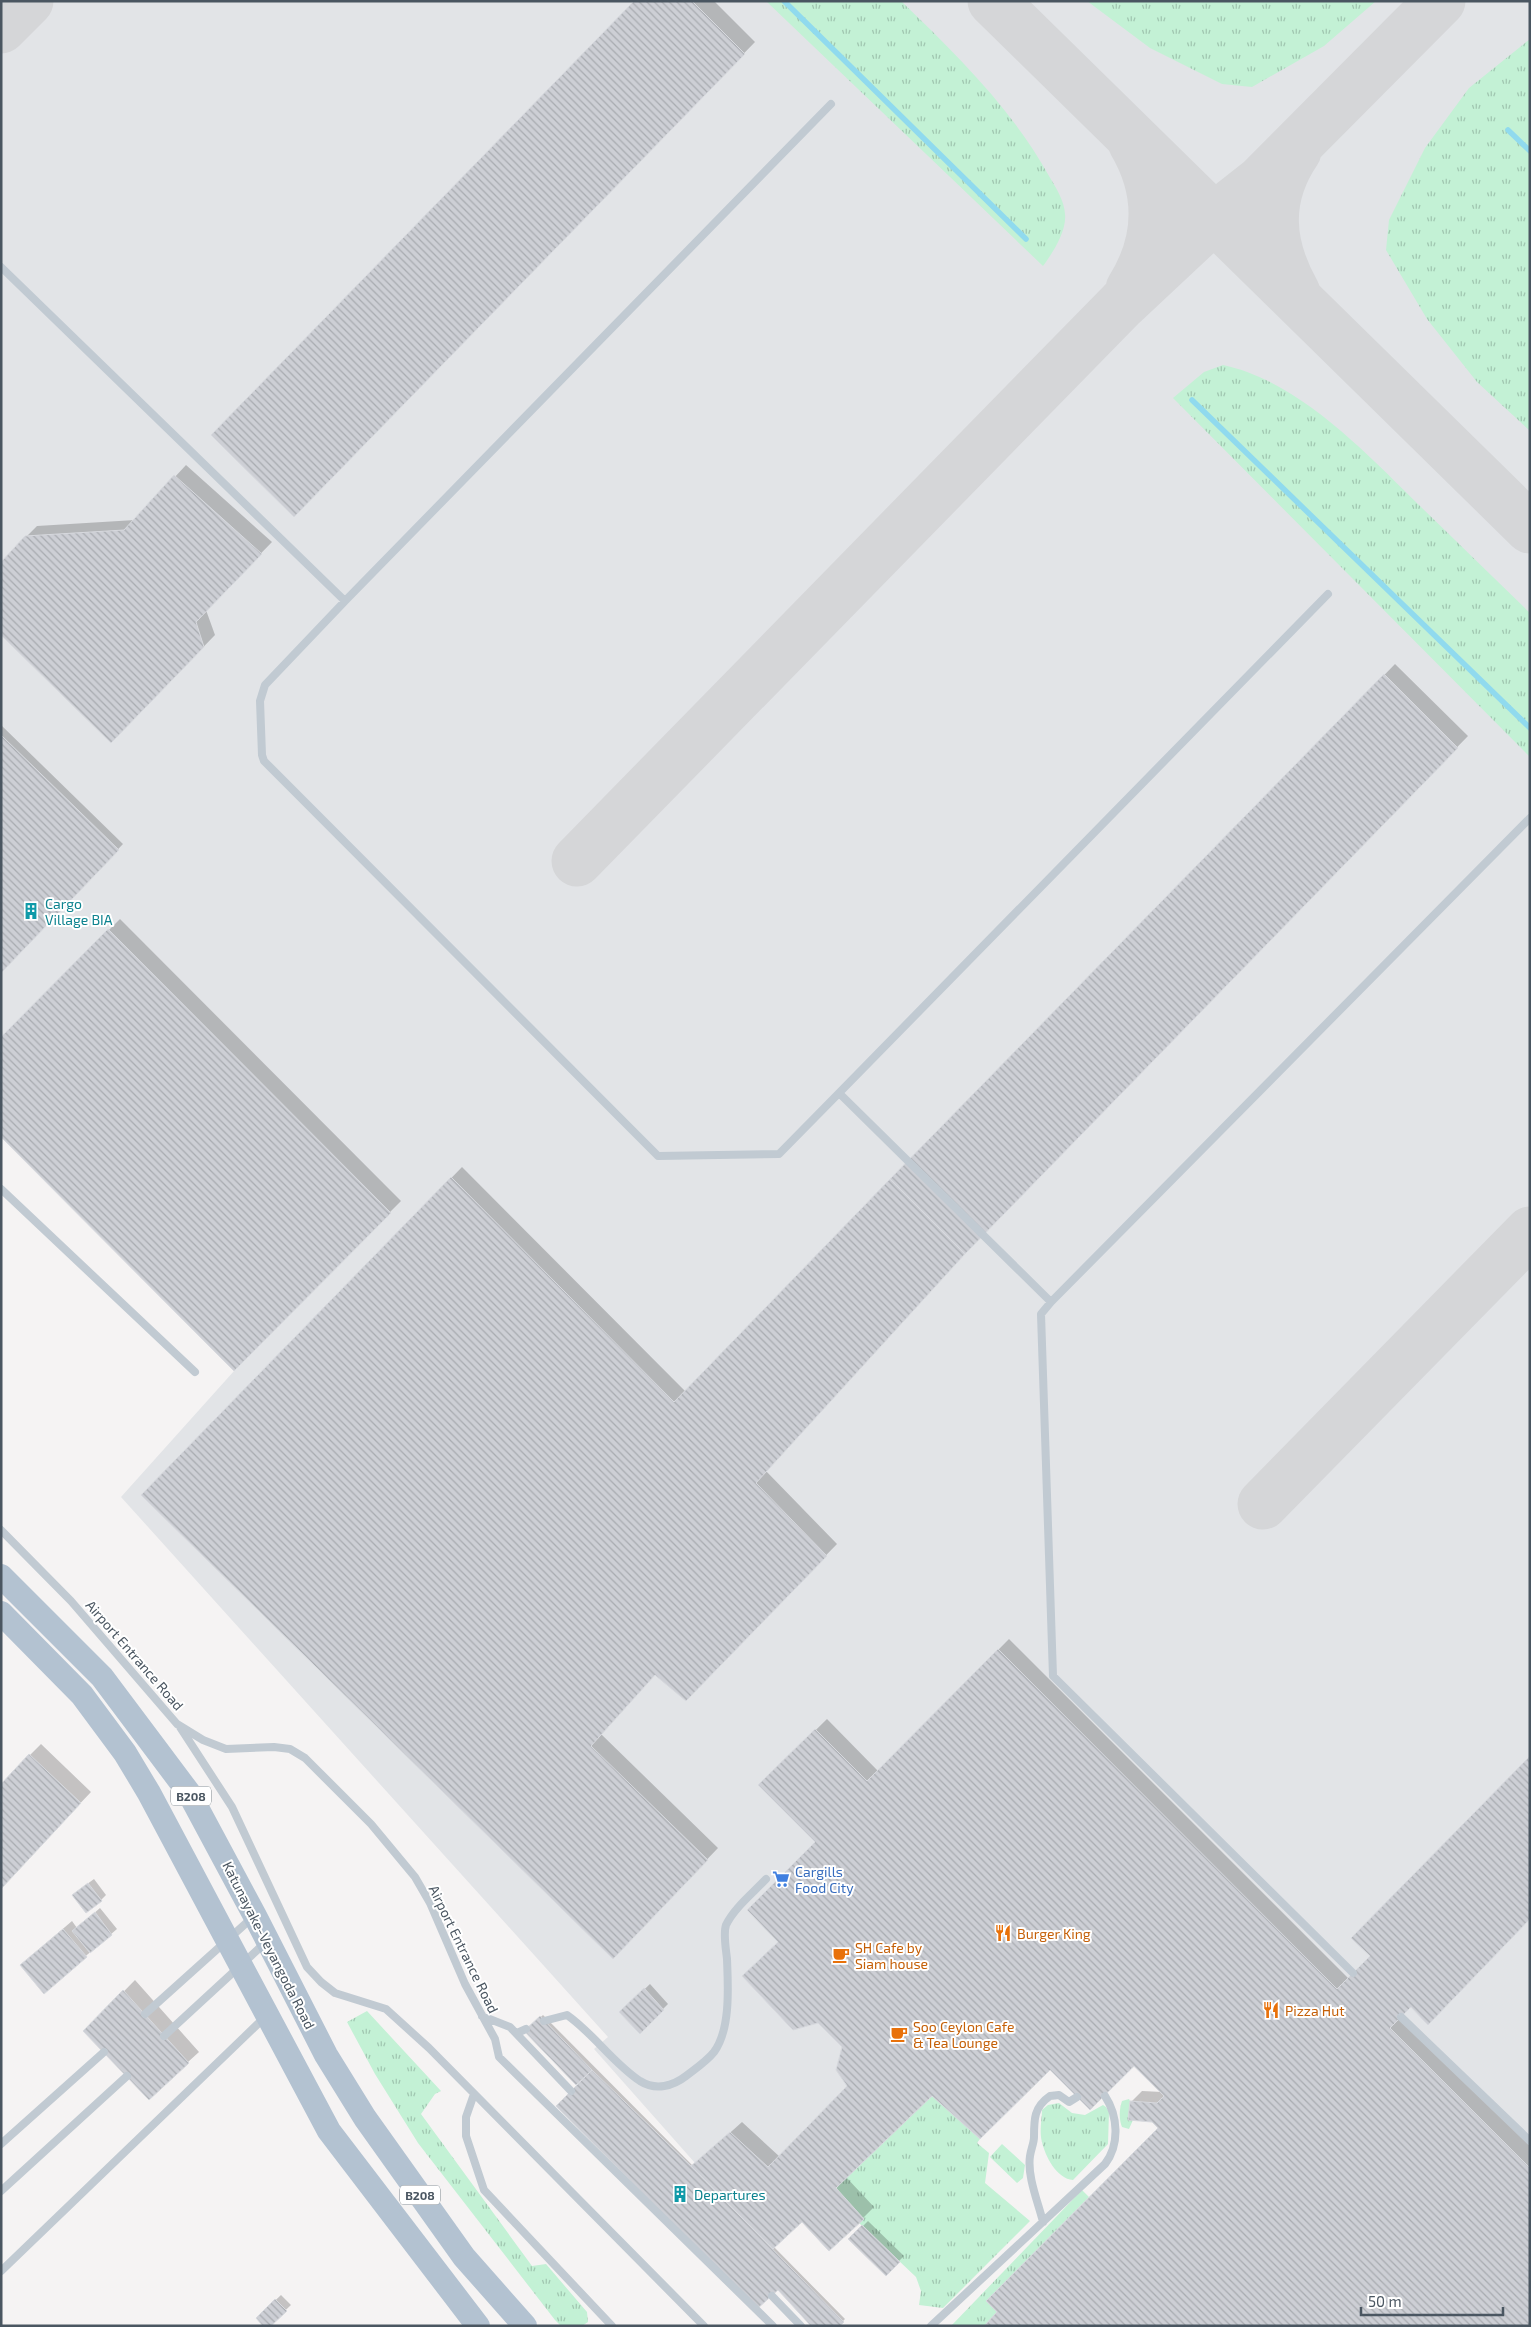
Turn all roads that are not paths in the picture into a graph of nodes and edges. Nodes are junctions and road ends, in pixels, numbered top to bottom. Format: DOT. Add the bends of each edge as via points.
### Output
graph roads {
  1 [pos="831,104"];
  2 [pos="1,267"];
  3 [pos="1328,594"];
  4 [pos="345,601"];
  5 [pos="1530,818"];
  6 [pos="839,1093"];
  7 [pos="1,1189"];
  8 [pos="1051,1302"];
  9 [pos="194,1372"];
  10 [pos="1,1530"];
  11 [pos="1,1576"];
  12 [pos="1,1613"];
  13 [pos="177,1724"];
  14 [pos="766,1879"];
  15 [pos="255,1916"];
  16 [pos="267,1940"];
  17 [pos="227,1941"];
  18 [pos="241,1965"];
  19 [pos="1353,1973"];
  20 [pos="144,2014"];
  21 [pos="266,2016"];
  22 [pos="482,2016"];
  23 [pos="1401,2018"];
  24 [pos="544,2020"];
  25 [pos="526,2029"];
  26 [pos="517,2033"];
  27 [pos="164,2036"];
  28 [pos="104,2052"];
  29 [pos="127,2076"];
  30 [pos="571,2091"];
  31 [pos="474,2094"];
  32 [pos="1105,2096"];
  33 [pos="1077,2097"];
  34 [pos="1530,2141"];
  35 [pos="1,2144"];
  36 [pos="1,2190"];
  37 [pos="1043,2222"];
  38 [pos="1,2271"];
  39 [pos="772,2296"];
  40 [pos="478,2326"];
  41 [pos="525,2326"];
  42 [pos="612,2326"];
  43 [pos="704,2326"];
  44 [pos="772,2326"];
  45 [pos="801,2326"];
  46 [pos="931,2326"];
  1 -- 4 [label="lane"];
  2 -- 4 [label="lane"];
  3 -- 6 [label="lane"];
  4 -- 6 [label="lane" via="265,684 260,701 264,761 658,1156 779,1154"];
  5 -- 8 [label="lane"];
  6 -- 8 [label="lane"];
  7 -- 9 [label="lane"];
  8 -- 19 [label="lane" via="1041,1314 1053,1676"];
  10 -- 13 [label="lane, Airport Entrance Road" via="71,1601"];
  11 -- 15 [label="main road, Katunayake-Veyangoda Road / B208" via="102,1677 189,1793"];
  12 -- 17 [label="main road, B208" via="82,1695 125,1754 149,1792"];
  13 -- 22 [label="lane, Airport Entrance Road" via="226,1750 274,1747 290,1749 305,1758 371,1824 415,1877"];
  13 -- 31 [label="lane" via="232,1807 307,1967 335,1993 386,2009"];
  14 -- 24 [label="lane" via="731,1916 725,1927 728,1994 723,2029 715,2051 682,2079 670,2086 641,2082 567,2015"];
  15 -- 16 [label="main road, Katunayake-Veyangoda Road / B208"];
  15 -- 17 [label="lane"];
  16 -- 18 [label="lane"];
  16 -- 41 [label="main road, Katunayake-Veyangoda Road / B208" via="326,2054 365,2118 464,2257"];
  17 -- 18 [label="main road, B208"];
  17 -- 20 [label="lane"];
  18 -- 21 [label="main road, B208"];
  18 -- 27 [label="lane"];
  21 -- 38 [label="lane"];
  21 -- 40 [label="main road, B208" via="329,2132"];
  22 -- 26 [label="lane"];
  22 -- 44 [label="lane, Airport Entrance Road" via="495,2040 499,2057"];
  23 -- 34 [label="lane"];
  25 -- 26 [label="lane"];
  26 -- 30 [label="lane"];
  28 -- 35 [label="lane"];
  29 -- 36 [label="lane"];
  31 -- 42 [label="lane" via="466,2117 466,2136 484,2190"];
  31 -- 43 [label="lane"];
  32 -- 37 [label="lane" via="1115,2121 1112,2155"];
  33 -- 37 [label="lane" via="1068,2102 1059,2096 1050,2096 1036,2111 1033,2122 1030,2157"];
  37 -- 46 [label="lane"];
  39 -- 45 [label="lane"];
}
